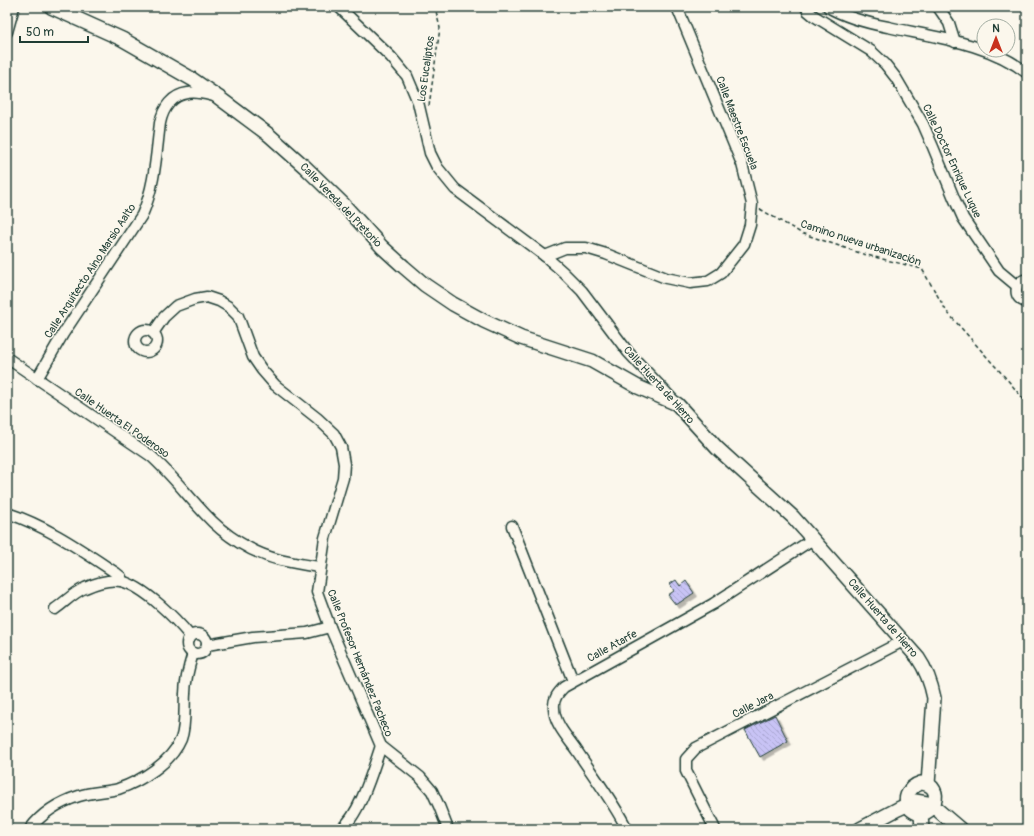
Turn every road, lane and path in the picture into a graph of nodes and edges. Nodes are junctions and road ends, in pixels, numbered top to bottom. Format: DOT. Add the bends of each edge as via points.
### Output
graph roads {
  1 [pos="14,7"];
  2 [pos="51,7"];
  3 [pos="339,7"];
  4 [pos="435,7"];
  5 [pos="677,7"];
  6 [pos="806,7"];
  7 [pos="828,7"];
  8 [pos="938,7"];
  9 [pos="7,32"];
  10 [pos="955,42"];
  11 [pos="1027,73"];
  12 [pos="192,79"];
  13 [pos="189,92"];
  14 [pos="218,97"];
  15 [pos="429,111"];
  16 [pos="752,204"];
  17 [pos="545,256"];
  18 [pos="1027,279"];
  19 [pos="1017,286"];
  20 [pos="1027,302"];
  21 [pos="153,333"];
  22 [pos="7,358"];
  23 [pos="650,376"];
  24 [pos="37,379"];
  25 [pos="638,387"];
  26 [pos="677,404"];
  27 [pos="1027,404"];
  28 [pos="7,514"];
  29 [pos="512,526"];
  30 [pos="813,539"];
  31 [pos="103,564"];
  32 [pos="319,567"];
  33 [pos="121,581"];
  34 [pos="102,582"];
  35 [pos="55,610"];
  36 [pos="330,627"];
  37 [pos="191,637"];
  38 [pos="903,641"];
  39 [pos="207,645"];
  40 [pos="193,652"];
  41 [pos="573,681"];
  42 [pos="381,746"];
  43 [pos="928,784"];
  44 [pos="907,804"];
  45 [pos="925,807"];
  46 [pos="30,829"];
  47 [pos="341,829"];
  48 [pos="448,829"];
  49 [pos="627,829"];
  50 [pos="715,829"];
  51 [pos="860,829"];
  52 [pos="922,829"];
  53 [pos="960,829"];
  1 -- 9 [label="street"];
  2 -- 12 [label="street, Calle Vereda del Pretorio" via="122,39"];
  3 -- 17 [label="street, Calle Huerta de Hierro" via="407,76 418,102 430,153 437,167 455,189"];
  4 -- 15 [label="path, Los Eucaliptos" via="440,28"];
  5 -- 16 [label="street, Calle Maestre Escuela" via="742,164"];
  6 -- 19 [label="street, Calle Doctor Enrique Luque" via="814,16 871,51 896,78 923,124 963,218 999,271"];
  7 -- 10 [label="street" via="859,21"];
  8 -- 10 [label="street" via="949,24"];
  10 -- 11 [label="street" via="991,52"];
  12 -- 13 [label="street"];
  12 -- 14 [label="street, Calle Vereda del Pretorio"];
  13 -- 14 [label="street"];
  13 -- 24 [label="street, Calle Arquitecto Aino Marsio Aalto" via="171,101 162,114 154,180 142,215 63,334"];
  14 -- 25 [label="street, Calle Vereda del Pretorio" via="269,135 305,167 382,247 425,285 484,321 520,338 592,361"];
  16 -- 17 [label="street, Calle Maestre Escuela" via="750,225 744,244 721,273 708,281 690,283 666,278 586,248 565,248"];
  16 -- 27 [label="path, Camino nueva urbanización" via="801,233 863,254 922,269 947,312"];
  17 -- 23 [label="street, Calle Huerta de Hierro" via="582,291 628,352"];
  18 -- 19 [label="street"];
  19 -- 20 [label="street, Calle Doctor Enrique Luque" via="1017,296 1023,302"];
  21 -- 32 [label="street, Calle Profesor Hernández Pacheco" via="164,317 176,306 207,297 219,301 238,316 253,357 262,370 275,385 334,434 341,447 343,478 324,538"];
  22 -- 24 [label="street, Calle Huerta El Poderoso"];
  23 -- 25 [label="street" via="648,382"];
  23 -- 26 [label="street, Calle Huerta de Hierro"];
  24 -- 32 [label="street, Calle Huerta El Poderoso" via="151,456 228,536 264,555"];
  25 -- 26 [label="street, Calle Vereda del Pretorio"];
  26 -- 30 [label="street, Calle Huerta de Hierro" via="717,448 793,517"];
  28 -- 31 [label="street" via="41,526"];
  29 -- 41 [label="street"];
  30 -- 38 [label="street, Calle Huerta de Hierro"];
  30 -- 41 [label="street, Calle Atarfe" via="714,604"];
  31 -- 33 [label="street" via="121,577"];
  31 -- 34 [label="street"];
  32 -- 36 [label="street, Calle Profesor Hernández Pacheco" via="316,592"];
  33 -- 34 [label="street"];
  33 -- 37 [label="street" via="144,592 170,614"];
  34 -- 35 [label="street" via="83,588"];
  36 -- 39 [label="street" via="307,633 253,637"];
  36 -- 42 [label="street, Calle Profesor Hernández Pacheco"];
  37 -- 39 [label="street" via="202,635"];
  37 -- 40 [label="street" via="188,643"];
  38 -- 43 [label="street, Calle Huerta de Hierro" via="918,658 932,684 934,698"];
  38 -- 50 [label="street, Calle Jara" via="696,748 686,758 686,771"];
  39 -- 40 [label="street" via="204,651 196,654"];
  40 -- 46 [label="street" via="185,693 181,739 167,759 148,775 118,788 79,796 55,806"];
  41 -- 49 [label="street, Calle Atarfe" via="557,694 554,701 556,718"];
  42 -- 47 [label="street" via="353,816"];
  42 -- 48 [label="street, Calle Profesor Hernández Pacheco" via="420,777 432,791"];
  43 -- 44 [label="street" via="910,788 907,793"];
  43 -- 45 [label="street" via="935,794 934,803"];
  44 -- 45 [label="street" via="915,802"];
  44 -- 51 [label="street"];
  45 -- 52 [label="street"];
  45 -- 53 [label="street"];
}
